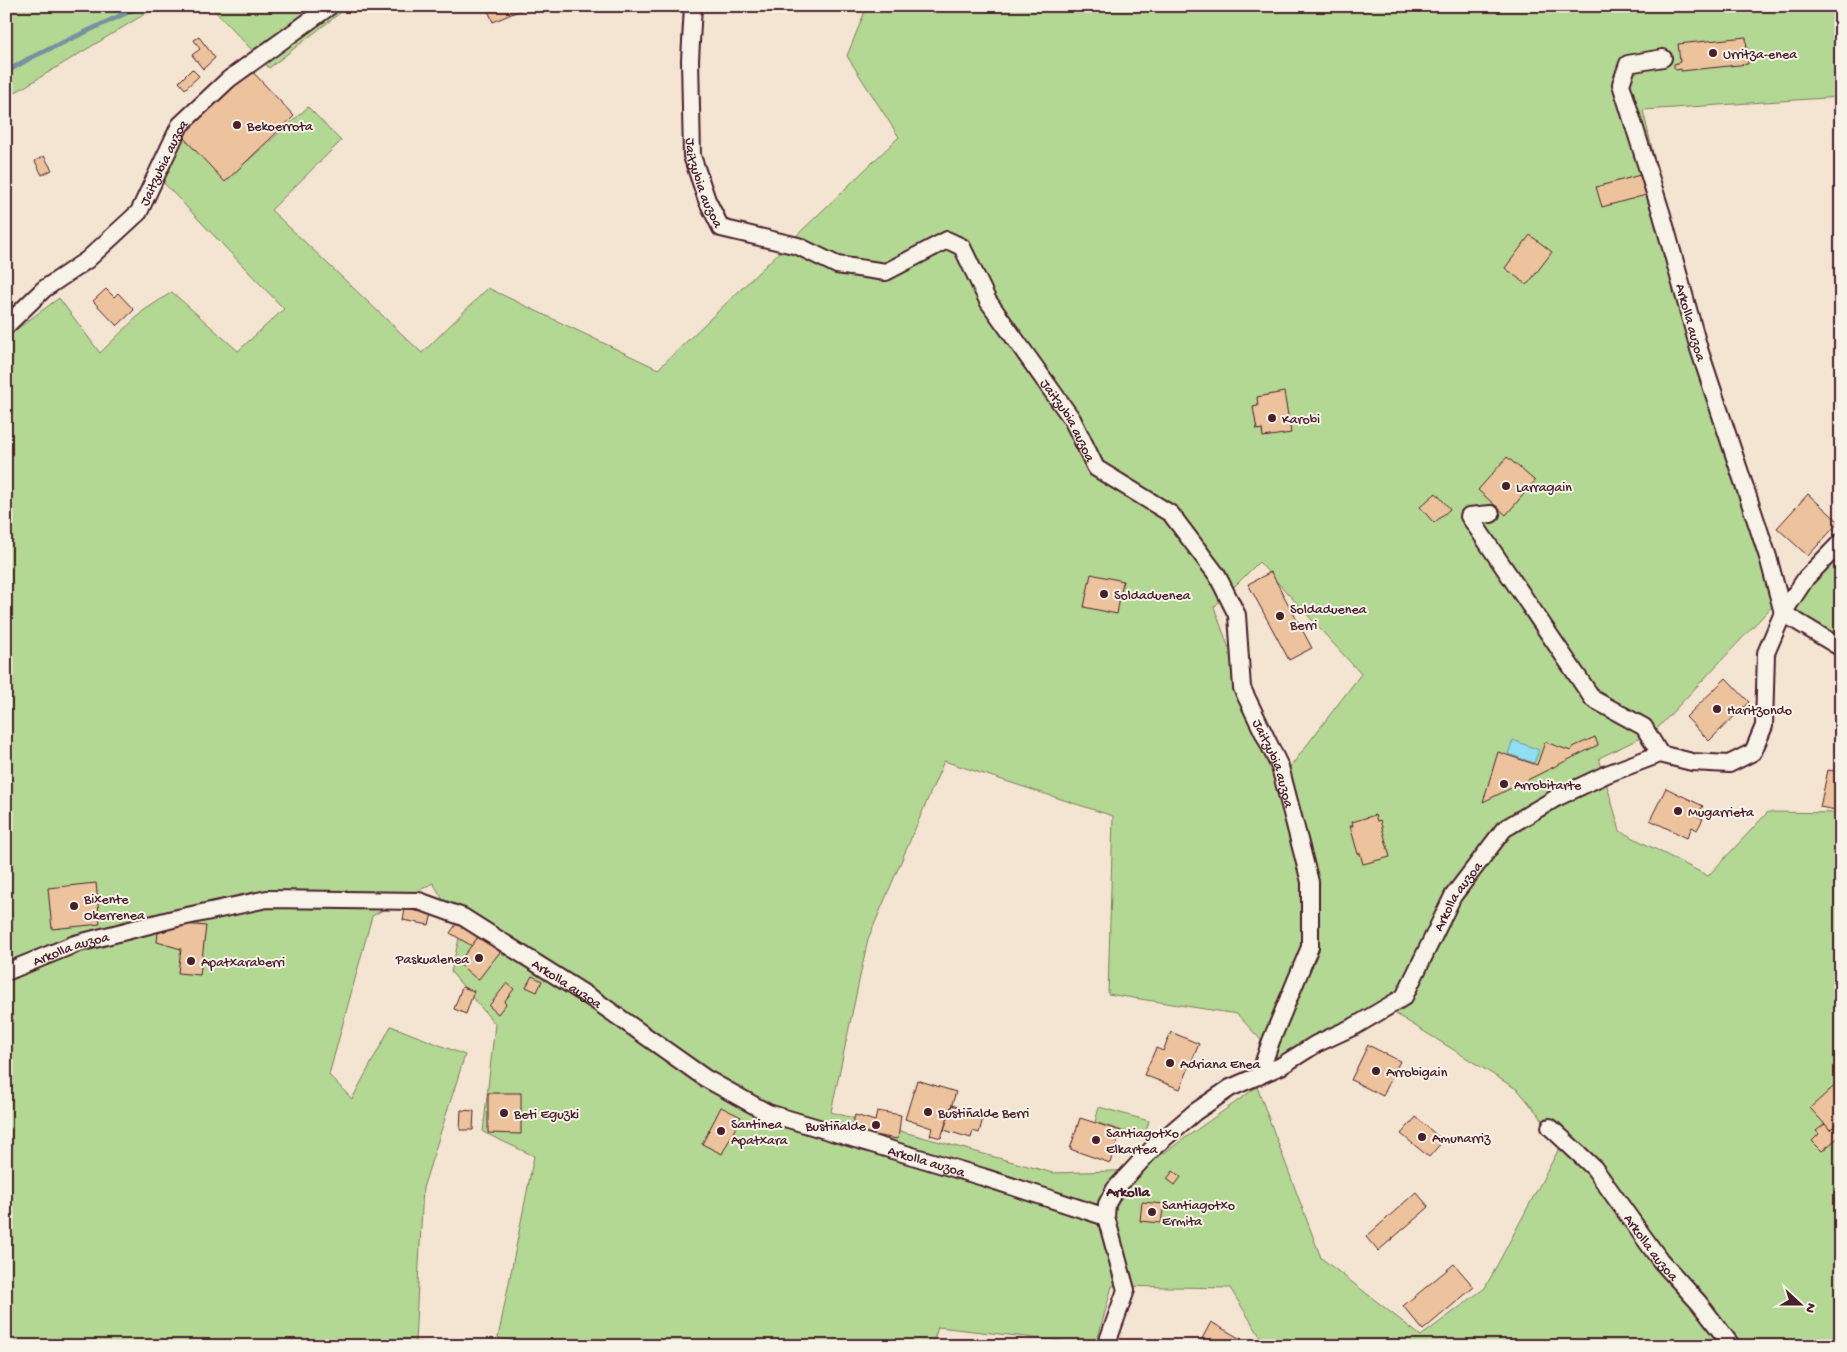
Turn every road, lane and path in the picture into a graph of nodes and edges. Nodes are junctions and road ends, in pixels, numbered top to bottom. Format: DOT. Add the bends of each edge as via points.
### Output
graph roads {
  1 [pos="330,6"];
  2 [pos="693,6"];
  3 [pos="1664,58"];
  4 [pos="6,326"];
  5 [pos="1491,514"];
  6 [pos="1841,542"];
  7 [pos="1783,613"];
  8 [pos="1841,648"];
  9 [pos="1660,754"];
  10 [pos="6,972"];
  11 [pos="1259,1076"];
  12 [pos="1550,1127"];
  13 [pos="1106,1217"];
  14 [pos="1106,1346"];
  15 [pos="1732,1346"];
  1 -- 4 [label="street, Jaitzubia auzoa" via="229,79 180,126 139,212 88,260 44,289"];
  2 -- 11 [label="street, Jaitzubia auzoa" via="690,60 692,156 707,200 721,228 798,246 837,265 886,272 947,240 962,247 988,301 1072,419 1096,468 1171,514 1217,575 1237,614 1242,688 1280,767 1310,882 1310,947"];
  3 -- 7 [label="street, Arkolla auzoa" via="1628,64 1621,84 1699,349 1768,557"];
  5 -- 9 [label="street" via="1469,516 1593,699 1644,727"];
  6 -- 7 [label="street" via="1806,578"];
  7 -- 8 [label="street"];
  7 -- 9 [label="street" via="1766,653 1764,726 1753,752 1729,764 1692,762"];
  9 -- 11 [label="street, Arkolla auzoa" via="1564,794 1504,829 1454,896 1404,997"];
  10 -- 13 [label="street, Arkolla auzoa" via="75,944 267,900 419,901 463,917 596,1001 705,1078 768,1113"];
  11 -- 13 [label="street, Arkolla auzoa" via="1230,1088 1195,1112 1153,1148 1114,1189 1106,1204"];
  12 -- 15 [label="street, Arkolla auzoa" via="1594,1168 1660,1260"];
  13 -- 14 [label="street, Arkolla auzoa" via="1126,1290"];
}
